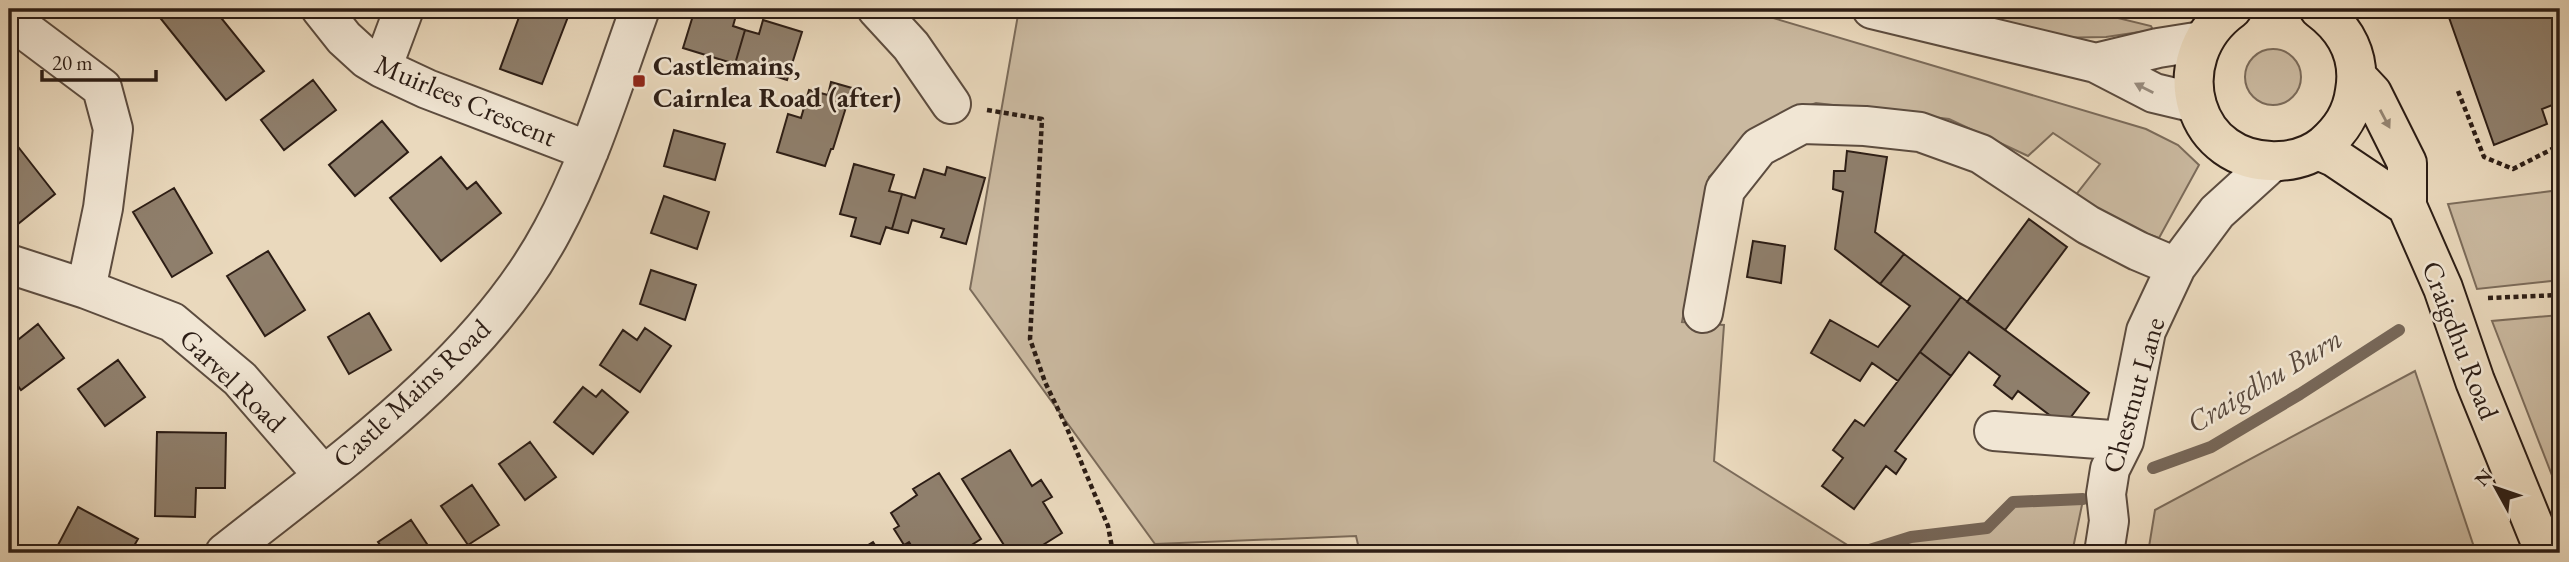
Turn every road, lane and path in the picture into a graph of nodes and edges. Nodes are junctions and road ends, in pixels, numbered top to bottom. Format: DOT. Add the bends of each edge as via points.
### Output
graph roads {
  1 [pos="321,9"];
  2 [pos="404,9"];
  3 [pos="640,9"];
  4 [pos="877,9"];
  5 [pos="1872,9"];
  6 [pos="2232,9"];
  7 [pos="9,10"];
  8 [pos="2330,13"];
  9 [pos="2202,41"];
  10 [pos="2096,63"];
  11 [pos="382,68"];
  12 [pos="2358,78"];
  13 [pos="2458,92"];
  14 [pos="2196,103"];
  15 [pos="951,104"];
  16 [pos="2224,144"];
  17 [pos="2560,145"];
  18 [pos="2318,150"];
  19 [pos="589,151"];
  20 [pos="2272,162"];
  21 [pos="2407,206"];
  22 [pos="2217,212"];
  23 [pos="9,264"];
  24 [pos="2176,267"];
  25 [pos="86,289"];
  26 [pos="2560,295"];
  27 [pos="2484,298"];
  28 [pos="1703,313"];
  29 [pos="1994,431"];
  30 [pos="2124,441"];
  31 [pos="323,475"];
  32 [pos="225,553"];
  33 [pos="1113,553"];
  34 [pos="2104,553"];
  35 [pos="2545,553"];
  1 -- 11 [label="street, Muirlees Crescent" via="344,38"];
  2 -- 11 [label="street"];
  3 -- 19 [label="street, Castle Mains Road"];
  4 -- 15 [label="street" via="911,46"];
  5 -- 10 [label="street"];
  6 -- 9 [label="main road"];
  7 -- 25 [label="street" via="26,31 102,88 113,129"];
  8 -- 12 [label="main road" via="2348,39"];
  9 -- 10 [label="street"];
  9 -- 14 [label="main road" via="2193,71"];
  14 -- 10 [label="street, one-way" via="2154,93"];
  11 -- 19 [label="street, Muirlees Crescent"];
  12 -- 18 [label="main road" via="2353,106 2339,131"];
  12 -- 21 [label="main road, Craigdhu Road, one-way" via="2372,93 2407,163"];
  13 -- 17 [label="path" via="2484,157 2513,169"];
  14 -- 16 [label="main road"];
  15 -- 33 [label="path" via="1042,119 1030,339 1108,526"];
  16 -- 20 [label="main road"];
  16 -- 22 [label="street, Chestnut Lane" via="2225,179"];
  18 -- 20 [label="main road"];
  18 -- 21 [label="main road"];
  19 -- 31 [label="street, Castle Mains Road" via="552,232 502,307 460,356"];
  20 -- 22 [label="street, Chestnut Lane"];
  21 -- 35 [label="main road, Craigdhu Road"];
  22 -- 24 [label="street, Chestnut Lane"];
  23 -- 25 [label="street, Garvel Road"];
  24 -- 28 [label="street" via="2088,225 1981,154 1920,132 1802,124 1759,147 1725,190"];
  24 -- 30 [label="street, Chestnut Lane" via="2146,331"];
  25 -- 31 [label="street, Garvel Road" via="172,322 240,379"];
  26 -- 27 [label="path"];
  29 -- 30 [label="street"];
  30 -- 34 [label="street, Chestnut Lane" via="2110,469"];
  31 -- 32 [label="street, Castle Mains Road"];
}
